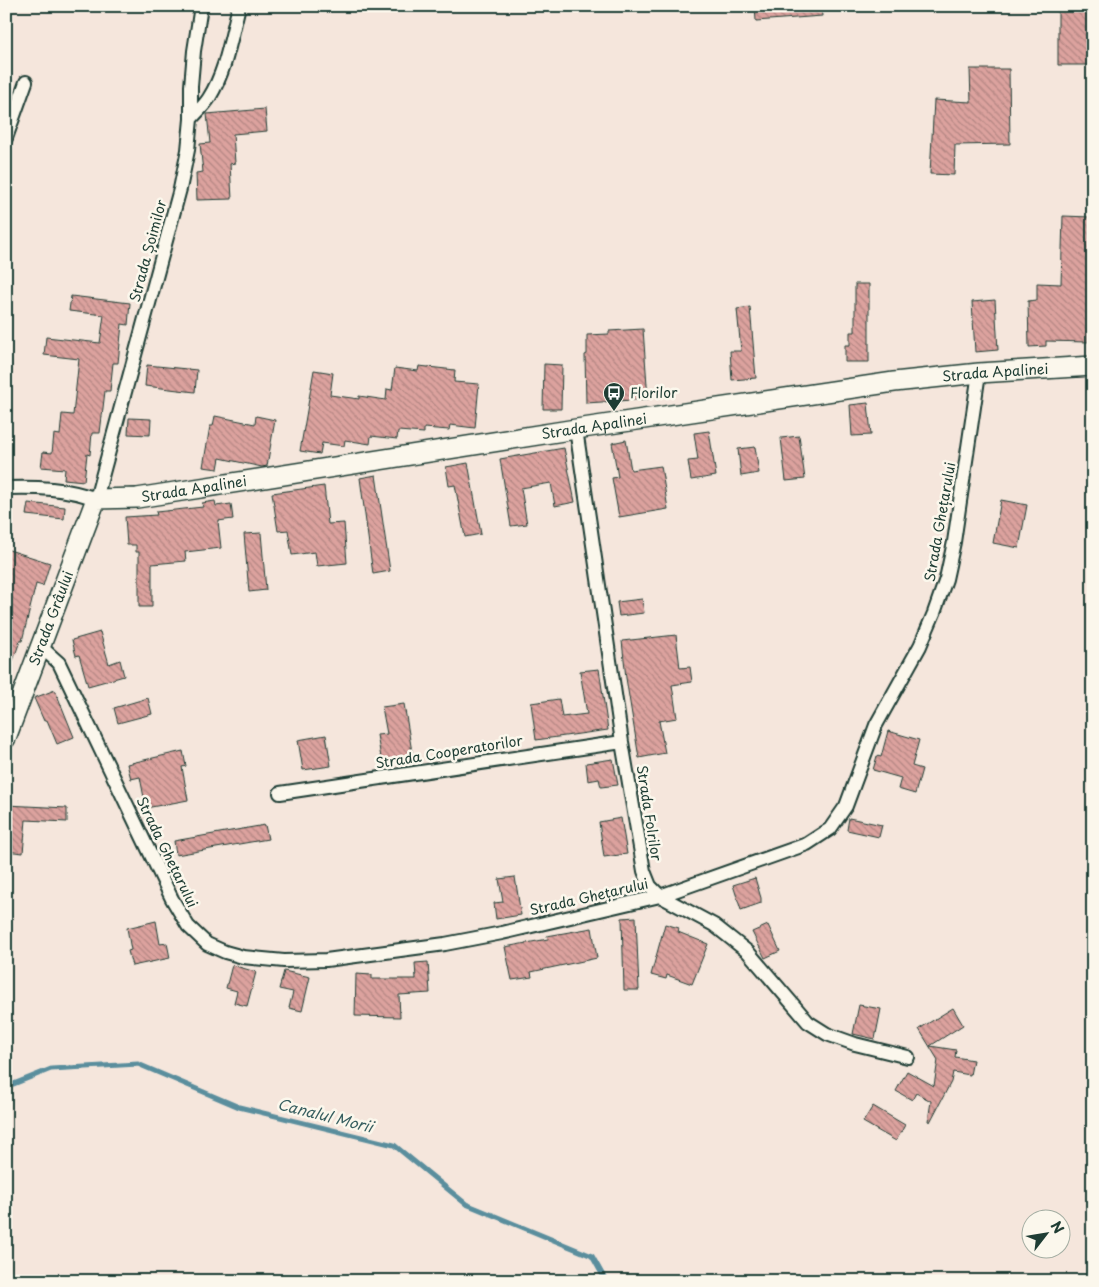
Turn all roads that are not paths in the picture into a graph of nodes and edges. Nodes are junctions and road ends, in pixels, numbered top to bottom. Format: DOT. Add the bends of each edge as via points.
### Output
graph roads {
  1 [pos="202,6"];
  2 [pos="239,6"];
  3 [pos="26,82"];
  4 [pos="191,119"];
  5 [pos="6,138"];
  6 [pos="1093,366"];
  7 [pos="979,373"];
  8 [pos="576,429"];
  9 [pos="6,488"];
  10 [pos="96,499"];
  11 [pos="40,646"];
  12 [pos="6,738"];
  13 [pos="622,742"];
  14 [pos="280,793"];
  15 [pos="660,896"];
  16 [pos="908,1057"];
  1 -- 4 [label="street, Strada Șoimilor" via="192,77"];
  2 -- 4 [label="street" via="217,84"];
  3 -- 5 [label="street"];
  4 -- 10 [label="street, Strada Șoimilor" via="180,189"];
  6 -- 7 [label="street, Strada Apalinei"];
  7 -- 8 [label="street, Strada Apalinei" via="894,382"];
  7 -- 15 [label="street, Strada Ghețarului" via="946,578 920,646 876,725 839,818 830,829 807,844"];
  8 -- 10 [label="street, Strada Apalinei" via="137,498"];
  8 -- 13 [label="street, Strada Folrilor"];
  9 -- 10 [label="street" via="62,489"];
  10 -- 11 [label="street, Strada Grâului"];
  11 -- 12 [label="street, Strada Grâului"];
  11 -- 15 [label="street, Strada Ghețarului" via="59,663 188,926 206,944 225,952 284,961 335,959 446,944"];
  13 -- 14 [label="street, Strada Cooperatorilor"];
  13 -- 15 [label="street, Strada Folrilor" via="644,871 650,886"];
  15 -- 16 [label="street, Strada Folrilor" via="733,939 808,1022 827,1034 855,1044"];
}
